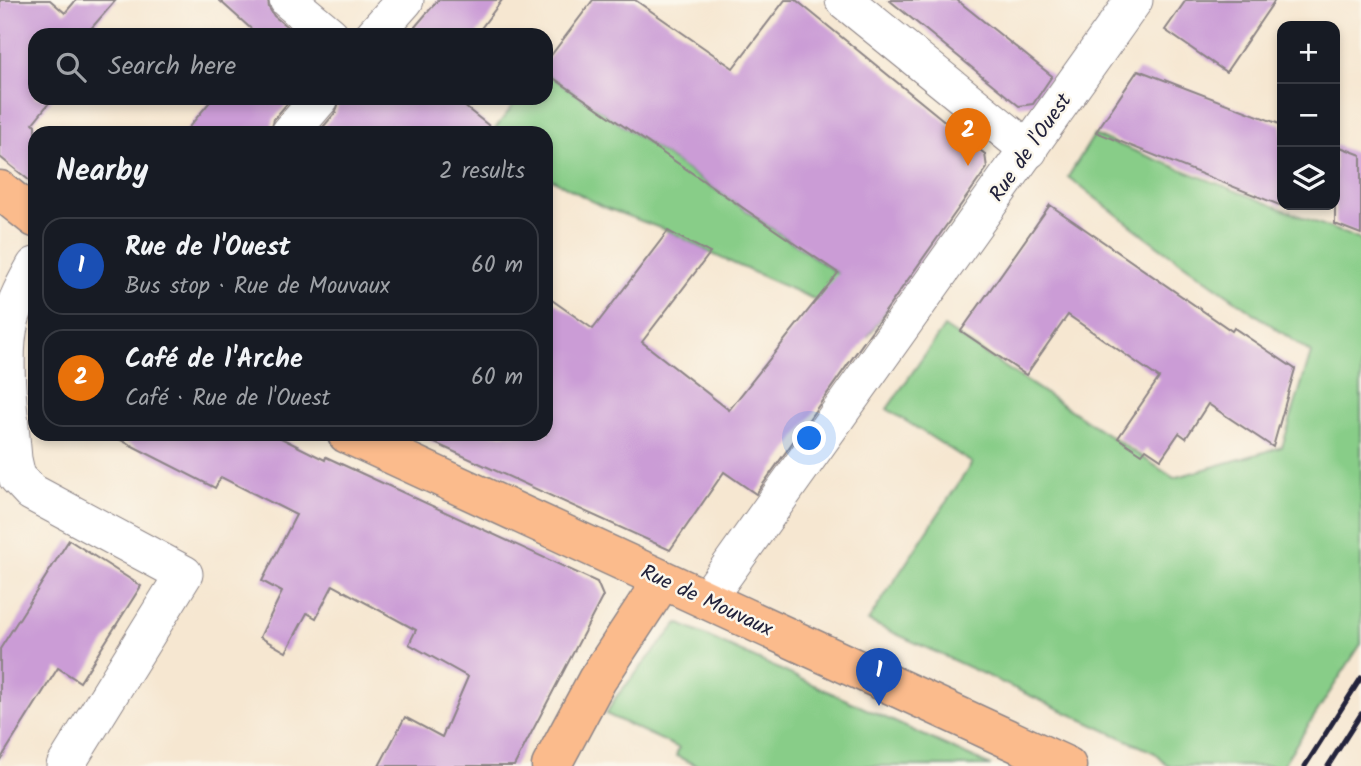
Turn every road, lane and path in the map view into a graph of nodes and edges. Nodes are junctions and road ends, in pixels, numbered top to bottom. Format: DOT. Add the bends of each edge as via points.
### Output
graph roads {
  1 [pos="288,0"];
  2 [pos="405,0"];
  3 [pos="844,0"];
  4 [pos="1134,0"];
  5 [pos="322,28"];
  6 [pos="380,28"];
  7 [pos="314,105"];
  8 [pos="296,126"];
  9 [pos="1029,150"];
  10 [pos="0,190"];
  11 [pos="28,212"];
  12 [pos="28,281"];
  13 [pos="362,441"];
  14 [pos="662,581"];
  15 [pos="706,600"];
  16 [pos="65,766"];
  17 [pos="551,766"];
  18 [pos="1067,766"];
  1 -- 5 [label="street"];
  2 -- 6 [label="street"];
  3 -- 9 [label="street"];
  4 -- 9 [label="street, Rue de l'Ouest"];
  7 -- 8 [label="street"];
  9 -- 15 [label="street, Rue de l'Ouest"];
  10 -- 11 [label="main road"];
  12 -- 16 [label="street" via="13,311 6,348 17,477 31,492 184,574"];
  13 -- 14 [label="main road, Rue de Mouvaux"];
  14 -- 15 [label="main road, Rue de Mouvaux"];
  14 -- 17 [label="main road" via="597,680"];
  15 -- 18 [label="main road, Rue de Mouvaux"];
}
